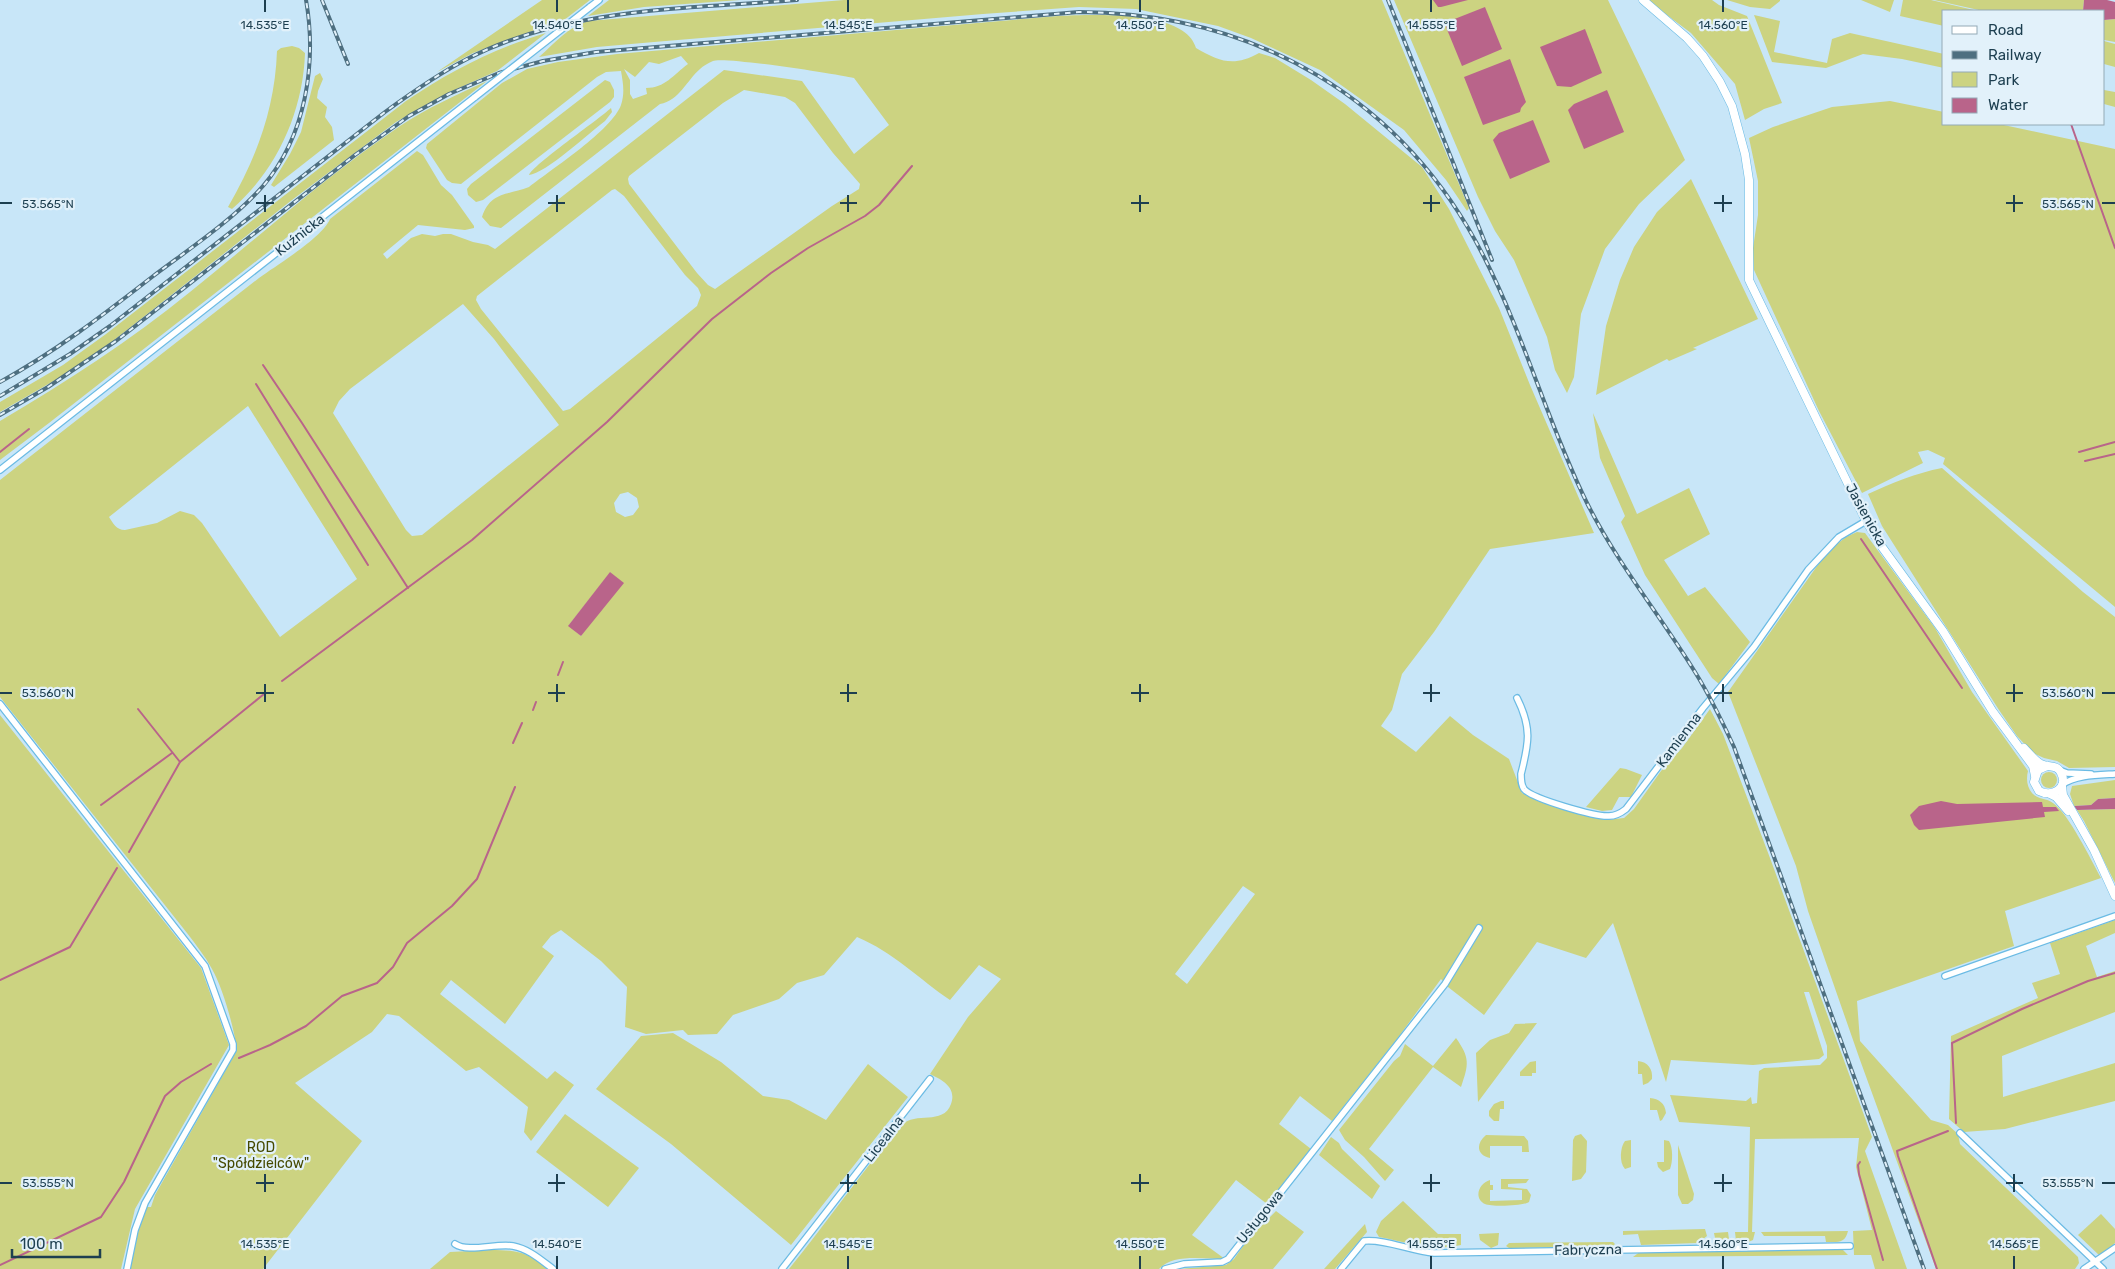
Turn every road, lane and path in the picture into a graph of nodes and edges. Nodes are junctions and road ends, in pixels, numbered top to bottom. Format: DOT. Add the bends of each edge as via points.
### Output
graph roads {
  1 [pos="599,0"];
  2 [pos="1643,0"];
  3 [pos="0,470"];
  4 [pos="1866,520"];
  5 [pos="1517,698"];
  6 [pos="0,704"];
  7 [pos="2010,734"];
  8 [pos="2047,766"];
  9 [pos="2059,770"];
  10 [pos="2108,774"];
  11 [pos="2115,774"];
  12 [pos="2035,776"];
  13 [pos="2062,785"];
  14 [pos="2050,794"];
  15 [pos="2078,822"];
  16 [pos="2115,896"];
  17 [pos="2115,916"];
  18 [pos="1479,928"];
  19 [pos="1945,976"];
  20 [pos="930,1079"];
  21 [pos="1960,1133"];
  22 [pos="455,1244"];
  23 [pos="1850,1246"];
  24 [pos="2115,1248"];
  25 [pos="2094,1261"];
  26 [pos="127,1269"];
  27 [pos="553,1269"];
  28 [pos="782,1269"];
  29 [pos="1166,1269"];
  30 [pos="1341,1269"];
  31 [pos="2084,1269"];
  32 [pos="2103,1269"];
  1 -- 3 [label="street, Kuźnicka, bridge"];
  2 -- 4 [label="main road, Jasienicka" via="1703,56 1732,106 1749,180 1749,280"];
  4 -- 5 [label="street, Kamienna" via="1838,537 1820,556 1742,662 1626,809 1616,815 1602,816 1541,800 1525,790 1520,780 1529,740 1524,711"];
  4 -- 7 [label="main road, Jasienicka"];
  6 -- 26 [label="street" via="205,966 234,1044 146,1203"];
  7 -- 8 [label="main road, Jasienicka" via="2039,763"];
  7 -- 12 [label="main road, Jasienicka" via="2032,766"];
  8 -- 9 [label="main road"];
  8 -- 12 [label="main road"];
  9 -- 10 [label="street" via="2070,774"];
  9 -- 13 [label="main road"];
  10 -- 11 [label="street"];
  10 -- 13 [label="street"];
  12 -- 14 [label="main road" via="2037,788"];
  13 -- 14 [label="main road"];
  13 -- 15 [label="main road" via="2063,795"];
  14 -- 15 [label="main road"];
  15 -- 16 [label="main road"];
  17 -- 19 [label="street"];
  18 -- 29 [label="street, Usługowa" via="1445,984 1228,1259"];
  20 -- 28 [label="street, Licealna"];
  21 -- 25 [label="street"];
  22 -- 27 [label="street" via="464,1248 514,1246 532,1253"];
  23 -- 30 [label="street, Fabryczna" via="1443,1253 1412,1250 1372,1240 1364,1241"];
  24 -- 25 [label="street"];
  25 -- 31 [label="street"];
  25 -- 32 [label="street"];
}
